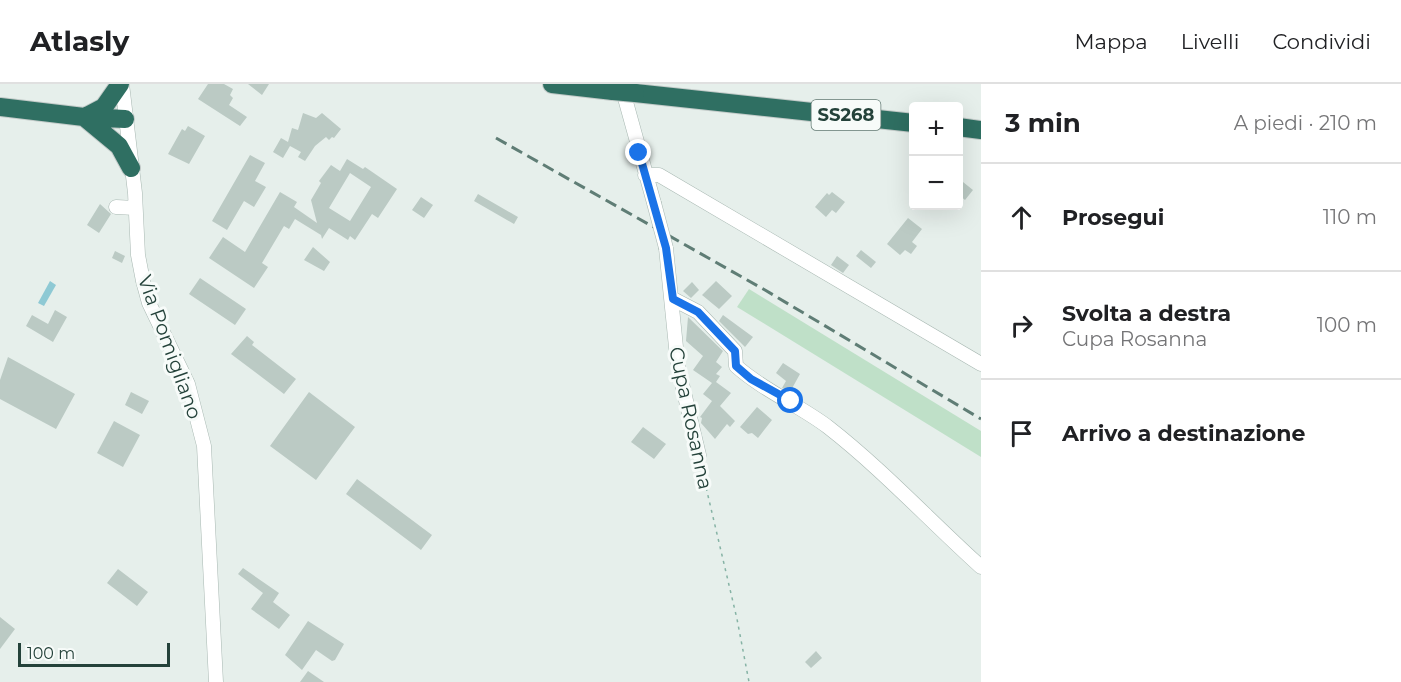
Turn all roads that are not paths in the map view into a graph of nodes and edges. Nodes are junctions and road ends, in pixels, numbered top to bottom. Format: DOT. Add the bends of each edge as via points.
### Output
graph roads {
  1 [pos="121,84"];
  2 [pos="552,84"];
  3 [pos="623,89"];
  4 [pos="0,107"];
  5 [pos="84,117"];
  6 [pos="125,119"];
  7 [pos="909,122"];
  8 [pos="963,128"];
  9 [pos="981,130"];
  10 [pos="131,168"];
  11 [pos="645,175"];
  12 [pos="116,207"];
  13 [pos="135,208"];
  14 [pos="673,299"];
  15 [pos="981,364"];
  16 [pos="699,455"];
  17 [pos="981,567"];
  18 [pos="216,682"];
  1 -- 5 [label="highway" via="104,108"];
  1 -- 6 [label="street, Via Pomigliano"];
  2 -- 3 [label="highway, SS268"];
  3 -- 7 [label="highway, SS268"];
  3 -- 11 [label="street, Cupa Rosanna"];
  4 -- 5 [label="highway"];
  5 -- 6 [label="highway"];
  5 -- 10 [label="highway" via="119,146"];
  6 -- 10 [label="street, Via Pomigliano"];
  8 -- 9 [label="highway"];
  10 -- 13 [label="street, Via Pomigliano"];
  11 -- 14 [label="street, Cupa Rosanna, bridge" via="666,248"];
  11 -- 15 [label="street" via="659,176"];
  12 -- 13 [label="street"];
  13 -- 18 [label="street, Via Pomigliano" via="138,255 149,303 188,384 204,446"];
  14 -- 16 [label="street, Cupa Rosanna" via="678,367"];
  14 -- 17 [label="street" via="698,312 735,351 736,366 829,428"];
}
